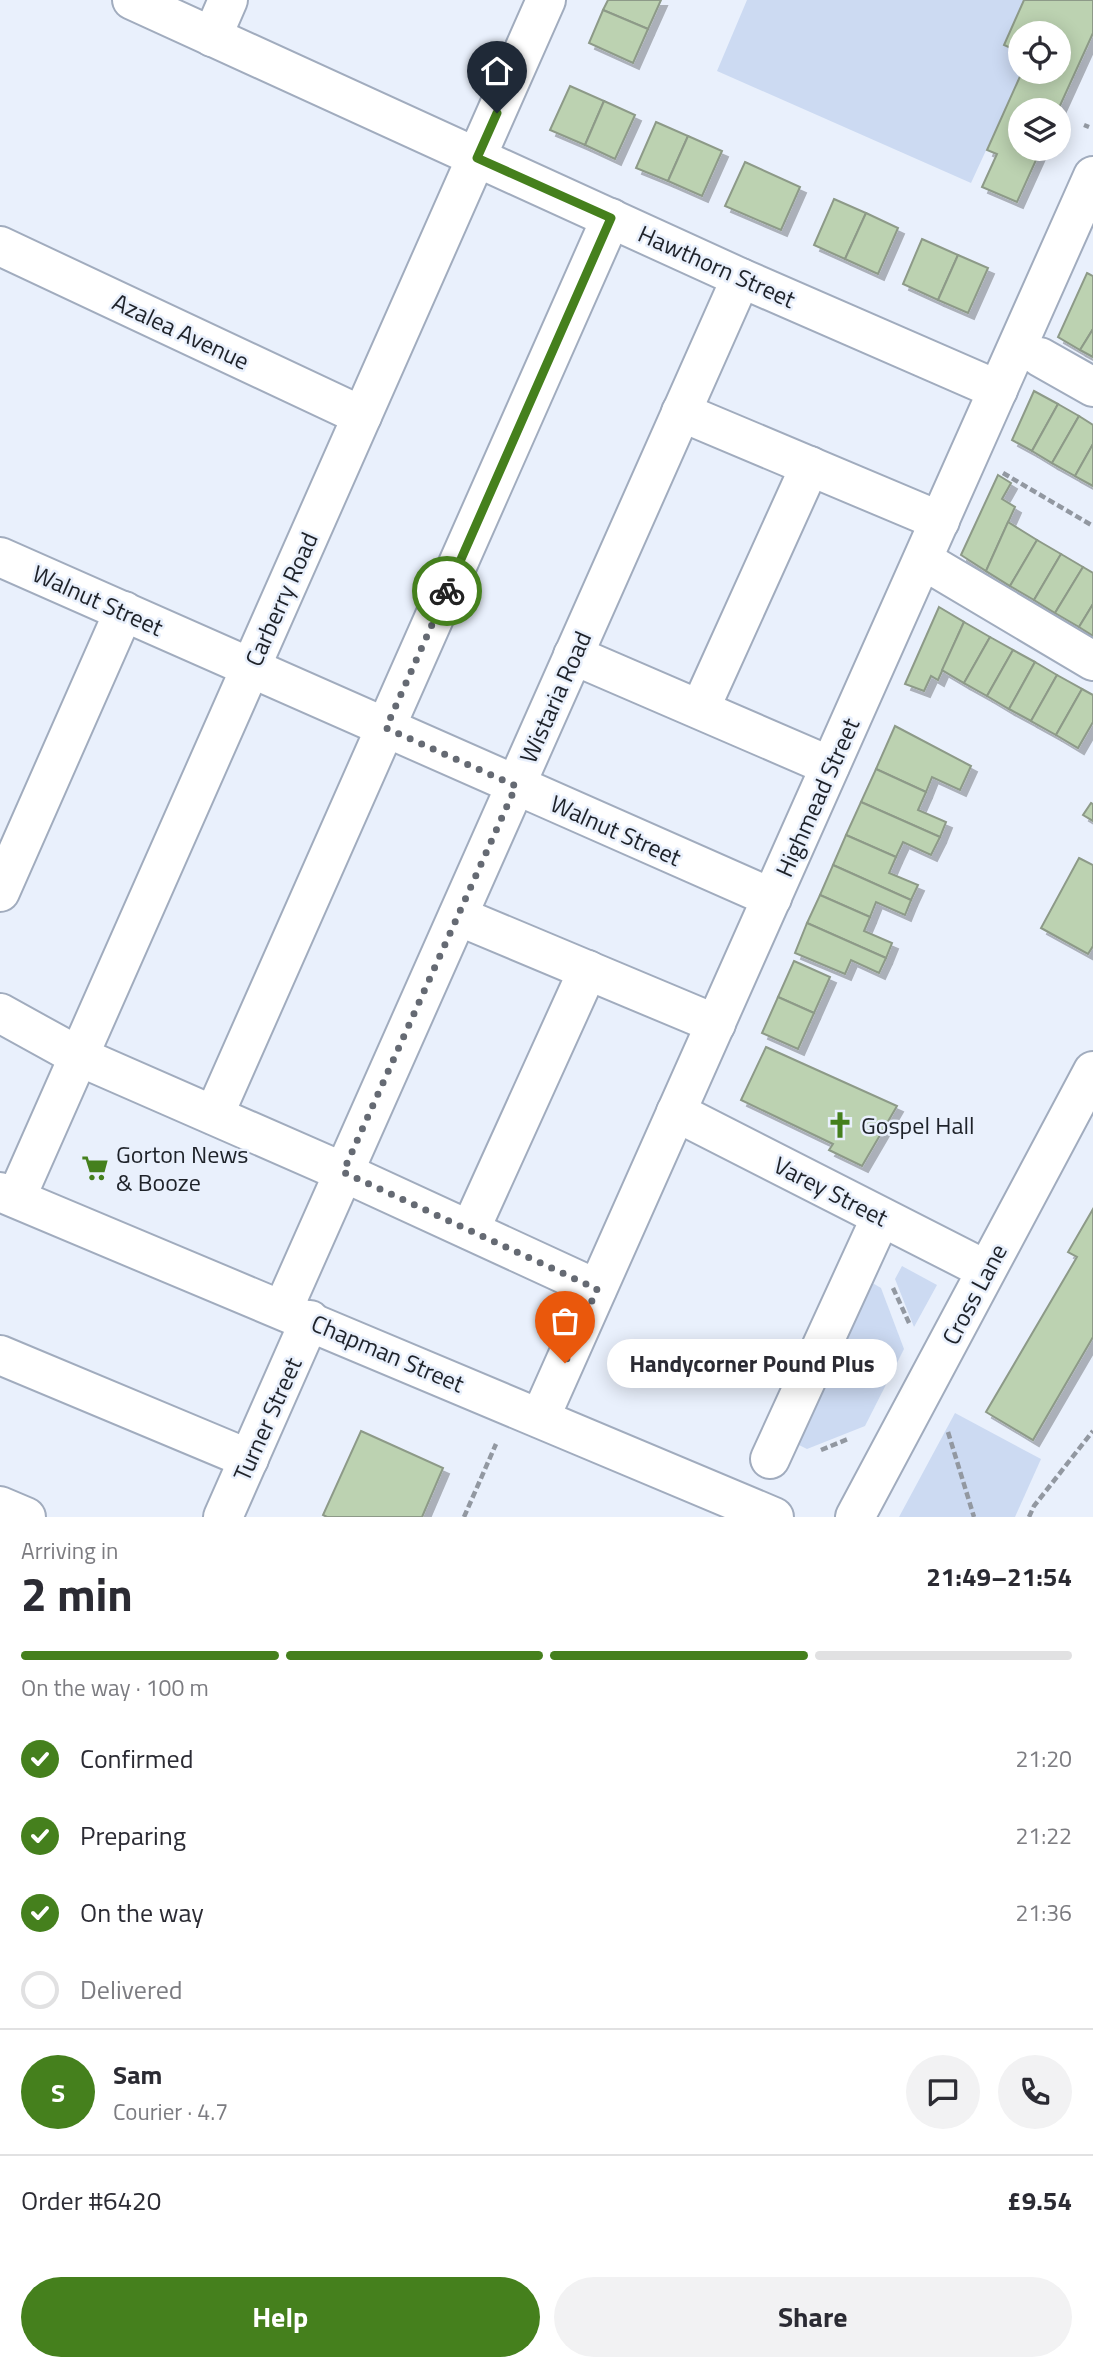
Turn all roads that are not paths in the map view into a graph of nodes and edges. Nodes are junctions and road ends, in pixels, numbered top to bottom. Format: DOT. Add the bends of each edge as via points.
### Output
graph roads {
  1 [pos="132,0"];
  2 [pos="228,0"];
  3 [pos="546,0"];
  4 [pos="212,37"];
  5 [pos="477,158"];
  6 [pos="1093,176"];
  7 [pos="611,218"];
  8 [pos="0,246"];
  9 [pos="741,278"];
  10 [pos="1041,357"];
  11 [pos="1093,387"];
  12 [pos="998,390"];
  13 [pos="681,412"];
  14 [pos="362,416"];
  15 [pos="810,466"];
  16 [pos="940,521"];
  17 [pos="0,557"];
  18 [pos="923,559"];
  19 [pos="124,611"];
  20 [pos="573,655"];
  21 [pos="1093,661"];
  22 [pos="251,667"];
  23 [pos="700,709"];
  24 [pos="386,728"];
  25 [pos="831,766"];
  26 [pos="516,786"];
  27 [pos="0,892"];
  28 [pos="772,898"];
  29 [pos="458,916"];
  30 [pos="588,970"];
  31 [pos="0,1013"];
  32 [pos="716,1024"];
  33 [pos="78,1056"];
  34 [pos="1093,1070"];
  35 [pos="676,1112"];
  36 [pos="214,1115"];
  37 [pos="343,1172"];
  38 [pos="8,1195"];
  39 [pos="881,1217"];
  40 [pos="470,1230"];
  41 [pos="986,1270"];
  42 [pos="597,1289"];
  43 [pos="297,1315"];
  44 [pos="0,1355"];
  45 [pos="527,1412"];
  46 [pos="770,1458"];
  47 [pos="248,1459"];
  48 [pos="0,1506"];
  49 [pos="26,1517"];
  50 [pos="223,1517"];
  51 [pos="774,1517"];
  52 [pos="855,1517"];
  1 -- 4 [label="street, Hawthorn Street"];
  2 -- 4 [label="street"];
  3 -- 5 [label="street, Carberry Road"];
  4 -- 5 [label="street, Hawthorn Street"];
  5 -- 7 [label="street, Hawthorn Street"];
  5 -- 14 [label="street, Carberry Road"];
  6 -- 12 [label="street, Highmead Street"];
  7 -- 9 [label="street, Hawthorn Street"];
  7 -- 24 [label="street"];
  8 -- 14 [label="street, Azalea Avenue"];
  9 -- 12 [label="street, Hawthorn Street"];
  9 -- 13 [label="street, Wistaria Road"];
  10 -- 11 [label="street"];
  12 -- 16 [label="street, Highmead Street"];
  13 -- 15 [label="street"];
  13 -- 20 [label="street, Wistaria Road"];
  14 -- 22 [label="street, Carberry Road"];
  15 -- 16 [label="street"];
  15 -- 23 [label="street"];
  16 -- 18 [label="street, Highmead Street"];
  17 -- 19 [label="street, Walnut Street"];
  18 -- 21 [label="street"];
  18 -- 25 [label="street, Highmead Street"];
  19 -- 22 [label="street, Walnut Street"];
  19 -- 27 [label="street"];
  20 -- 23 [label="street"];
  20 -- 26 [label="street, Wistaria Road"];
  22 -- 24 [label="street, Walnut Street"];
  22 -- 33 [label="street, Carberry Road"];
  23 -- 25 [label="street"];
  24 -- 26 [label="street, Walnut Street"];
  24 -- 36 [label="street"];
  25 -- 28 [label="street, Highmead Street"];
  26 -- 28 [label="street, Walnut Street"];
  26 -- 29 [label="street, Wistaria Road"];
  28 -- 32 [label="street, Highmead Street"];
  29 -- 30 [label="street"];
  29 -- 37 [label="street, Wistaria Road"];
  30 -- 32 [label="street"];
  30 -- 40 [label="street"];
  31 -- 33 [label="street"];
  32 -- 35 [label="street, Highmead Street"];
  33 -- 36 [label="street"];
  33 -- 38 [label="street, Carberry Road"];
  34 -- 41 [label="street, Cross Lane"];
  35 -- 39 [label="street, Varey Street"];
  35 -- 42 [label="street, Highmead Street"];
  36 -- 37 [label="street"];
  37 -- 40 [label="street"];
  37 -- 43 [label="street, Wistaria Road"];
  38 -- 43 [label="street, Chapman Street"];
  39 -- 41 [label="street, Varey Street"];
  39 -- 46 [label="street"];
  40 -- 42 [label="street"];
  41 -- 52 [label="street, Cross Lane"];
  42 -- 45 [label="street, Highmead Street"];
  43 -- 45 [label="street, Chapman Street"];
  43 -- 47 [label="street, Turner Street"];
  44 -- 47 [label="street"];
  45 -- 51 [label="street, Chapman Street"];
  47 -- 50 [label="street, Turner Street"];
  48 -- 49 [label="street"];
}
